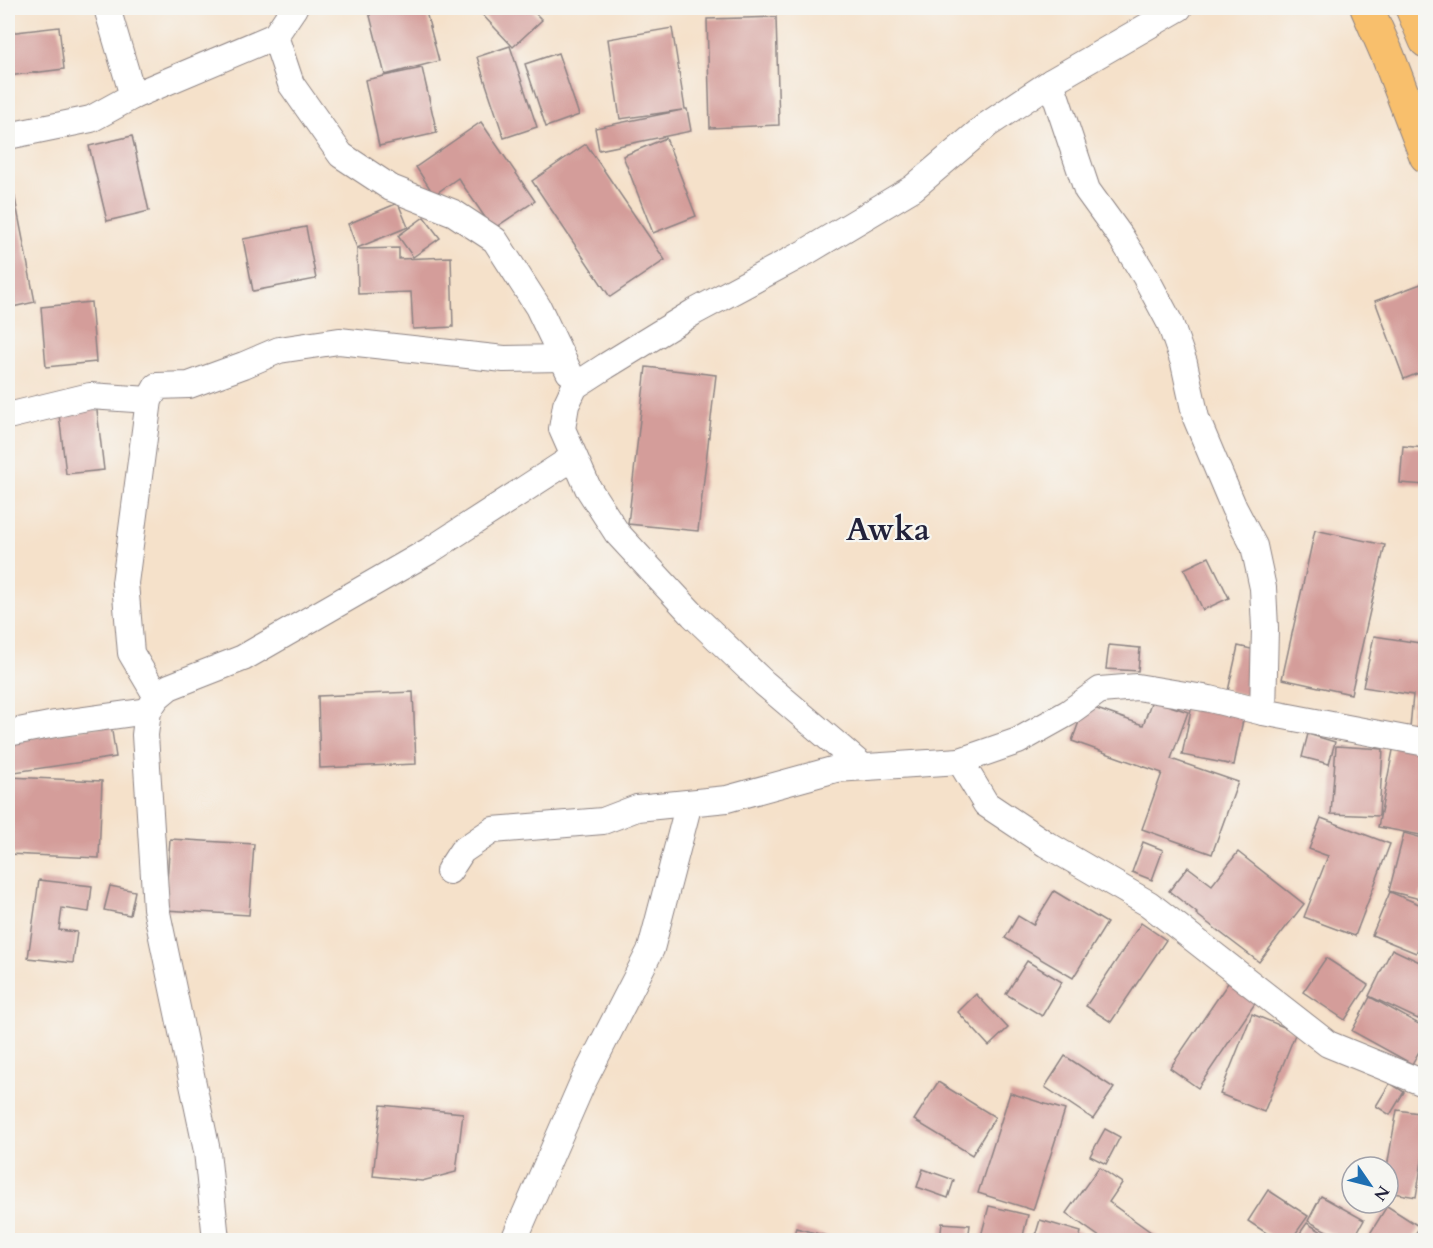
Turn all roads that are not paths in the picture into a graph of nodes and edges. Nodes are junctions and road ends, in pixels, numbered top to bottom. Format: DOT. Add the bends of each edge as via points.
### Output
graph roads {
  1 [pos="107,8"];
  2 [pos="294,8"];
  3 [pos="1179,8"];
  4 [pos="1367,8"];
  5 [pos="1412,8"];
  6 [pos="275,36"];
  7 [pos="1425,41"];
  8 [pos="1051,82"];
  9 [pos="133,96"];
  10 [pos="8,136"];
  11 [pos="1425,156"];
  12 [pos="562,358"];
  13 [pos="575,386"];
  14 [pos="150,400"];
  15 [pos="8,416"];
  16 [pos="574,457"];
  17 [pos="152,704"];
  18 [pos="1263,712"];
  19 [pos="8,733"];
  20 [pos="1425,743"];
  21 [pos="960,761"];
  22 [pos="863,767"];
  23 [pos="689,803"];
  24 [pos="449,872"];
  25 [pos="1425,1084"];
  26 [pos="216,1240"];
  27 [pos="514,1240"];
  1 -- 9 [label="street"];
  2 -- 6 [label="street"];
  3 -- 8 [label="street"];
  4 -- 11 [label="main road"];
  5 -- 7 [label="main road"];
  6 -- 9 [label="street"];
  6 -- 12 [label="street" via="291,84 341,155 390,188 454,213 495,240 538,307"];
  8 -- 13 [label="street" via="987,125 914,188 694,312"];
  8 -- 18 [label="street" via="1087,190 1121,237 1170,323 1196,418 1254,546 1263,588"];
  9 -- 10 [label="street" via="91,119"];
  12 -- 13 [label="street"];
  12 -- 14 [label="street" via="504,359 339,341 279,350 189,385 157,386"];
  13 -- 16 [label="street" via="566,405 562,429"];
  14 -- 15 [label="street" via="90,396"];
  14 -- 17 [label="street" via="125,583 130,653"];
  16 -- 17 [label="street" via="429,551 243,658 169,687"];
  16 -- 22 [label="street" via="588,488 624,542 764,683"];
  17 -- 19 [label="street"];
  17 -- 26 [label="street" via="145,735 156,908 207,1150"];
  18 -- 20 [label="street"];
  18 -- 21 [label="street" via="1137,687 1100,690 1018,741"];
  21 -- 22 [label="street"];
  21 -- 25 [label="street" via="986,804 1149,904 1328,1044"];
  22 -- 23 [label="street" via="836,769 727,799"];
  23 -- 24 [label="street" via="637,808 603,821 494,830 462,851"];
  23 -- 27 [label="street" via="651,949 582,1084"];
}
